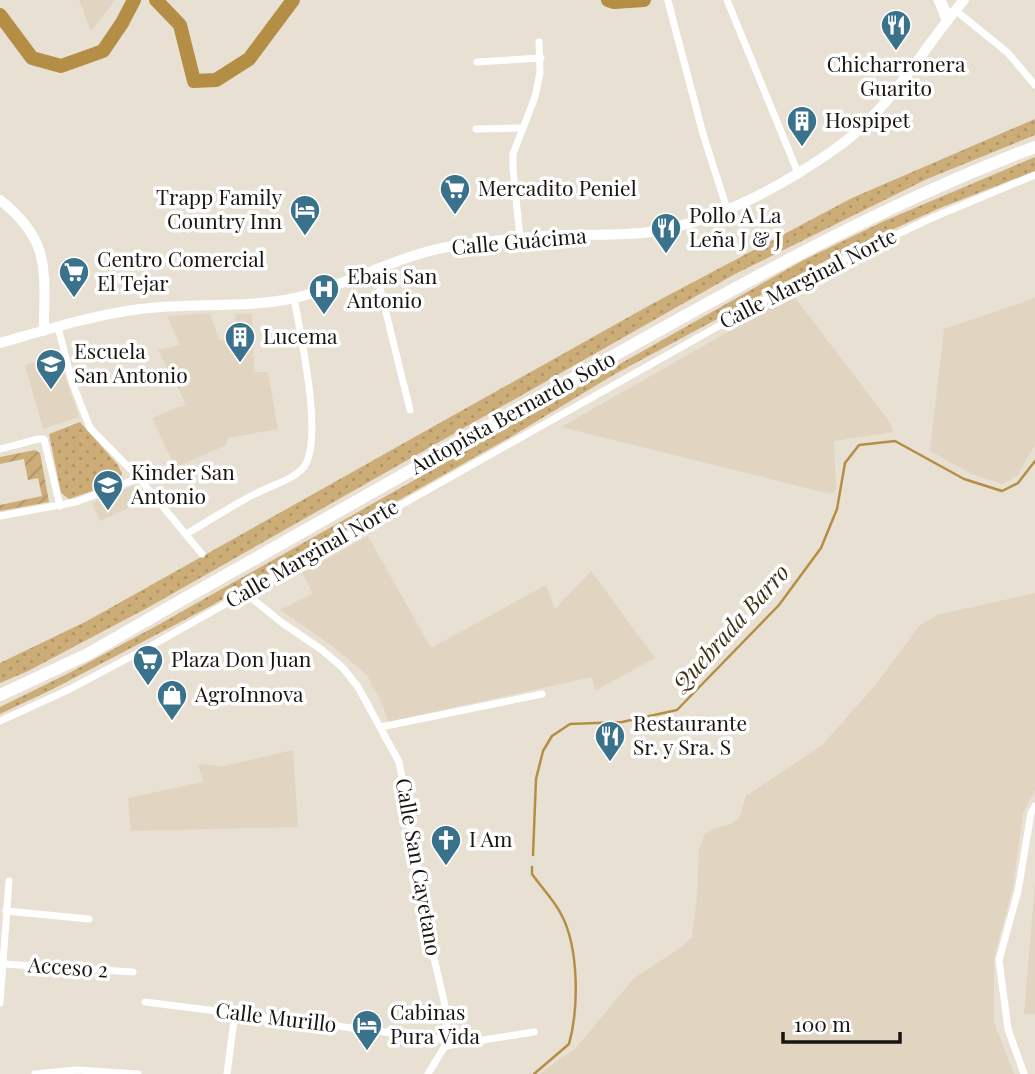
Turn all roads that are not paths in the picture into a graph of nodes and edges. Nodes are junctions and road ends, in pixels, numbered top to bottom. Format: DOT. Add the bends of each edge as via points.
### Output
graph roads {
  1 [pos="727,0"];
  2 [pos="940,0"];
  3 [pos="964,0"];
  4 [pos="668,1"];
  5 [pos="951,16"];
  6 [pos="539,41"];
  7 [pos="541,58"];
  8 [pos="477,62"];
  9 [pos="1035,85"];
  10 [pos="523,128"];
  11 [pos="477,129"];
  12 [pos="1035,147"];
  13 [pos="798,173"];
  14 [pos="1035,175"];
  15 [pos="0,200"];
  16 [pos="727,209"];
  17 [pos="520,237"];
  18 [pos="375,268"];
  19 [pos="294,298"];
  20 [pos="58,327"];
  21 [pos="44,331"];
  22 [pos="0,343"];
  23 [pos="410,410"];
  24 [pos="0,449"];
  25 [pos="139,478"];
  26 [pos="60,506"];
  27 [pos="0,516"];
  28 [pos="186,534"];
  29 [pos="202,554"];
  30 [pos="244,592"];
  31 [pos="542,694"];
  32 [pos="0,695"];
  33 [pos="0,721"];
  34 [pos="381,727"];
  35 [pos="1035,806"];
  36 [pos="9,881"];
  37 [pos="6,911"];
  38 [pos="89,919"];
  39 [pos="3,964"];
  40 [pos="133,972"];
  41 [pos="145,1002"];
  42 [pos="0,1003"];
  43 [pos="235,1013"];
  44 [pos="534,1032"];
  45 [pos="447,1043"];
  46 [pos="35,1074"];
  47 [pos="138,1074"];
  48 [pos="228,1074"];
  49 [pos="428,1074"];
  50 [pos="1024,1074"];
  1 -- 13 [label="street"];
  2 -- 5 [label="street"];
  3 -- 5 [label="main road, Calle Guácima"];
  4 -- 16 [label="street"];
  5 -- 9 [label="street" via="1007,52"];
  5 -- 13 [label="main road, Calle Guácima" via="866,123"];
  6 -- 7 [label="street"];
  7 -- 8 [label="street"];
  7 -- 10 [label="street"];
  10 -- 11 [label="street"];
  10 -- 17 [label="street" via="513,154"];
  12 -- 32 [label="highway, Autopista Bernardo Soto" via="815,245 88,653"];
  13 -- 16 [label="main road, Calle Guácima"];
  14 -- 30 [label="street, Calle Marginal Norte" via="802,279"];
  15 -- 21 [label="main road" via="26,224 40,247"];
  16 -- 17 [label="main road, Calle Guácima" via="650,232"];
  17 -- 18 [label="main road, Calle Guácima" via="450,247"];
  18 -- 19 [label="main road, Calle Guácima"];
  18 -- 23 [label="street"];
  19 -- 20 [label="main road, Calle Guácima" via="143,309"];
  19 -- 28 [label="street" via="310,401 309,460 295,475"];
  20 -- 21 [label="main road, Calle Guácima"];
  20 -- 25 [label="street" via="86,421"];
  21 -- 22 [label="main road, Calle Guácima"];
  24 -- 26 [label="street" via="44,439"];
  25 -- 26 [label="street"];
  25 -- 28 [label="street"];
  26 -- 27 [label="street"];
  28 -- 29 [label="street"];
  30 -- 33 [label="street, Calle Marginal Norte" via="77,686"];
  30 -- 34 [label="street, Calle San Cayetano" via="342,668"];
  31 -- 34 [label="street"];
  34 -- 45 [label="street, Calle San Cayetano" via="402,771 422,903 444,1001"];
  35 -- 50 [label="street" via="999,960 1008,1029"];
  36 -- 37 [label="street"];
  37 -- 38 [label="street"];
  37 -- 39 [label="street"];
  39 -- 40 [label="street, Acceso 2"];
  39 -- 42 [label="street"];
  41 -- 43 [label="street, Calle Murillo"];
  43 -- 45 [label="street, Calle Murillo"];
  43 -- 48 [label="street"];
  44 -- 45 [label="street, Calle Murillo"];
  45 -- 49 [label="street"];
  46 -- 47 [label="street" via="77,1070"];
}
